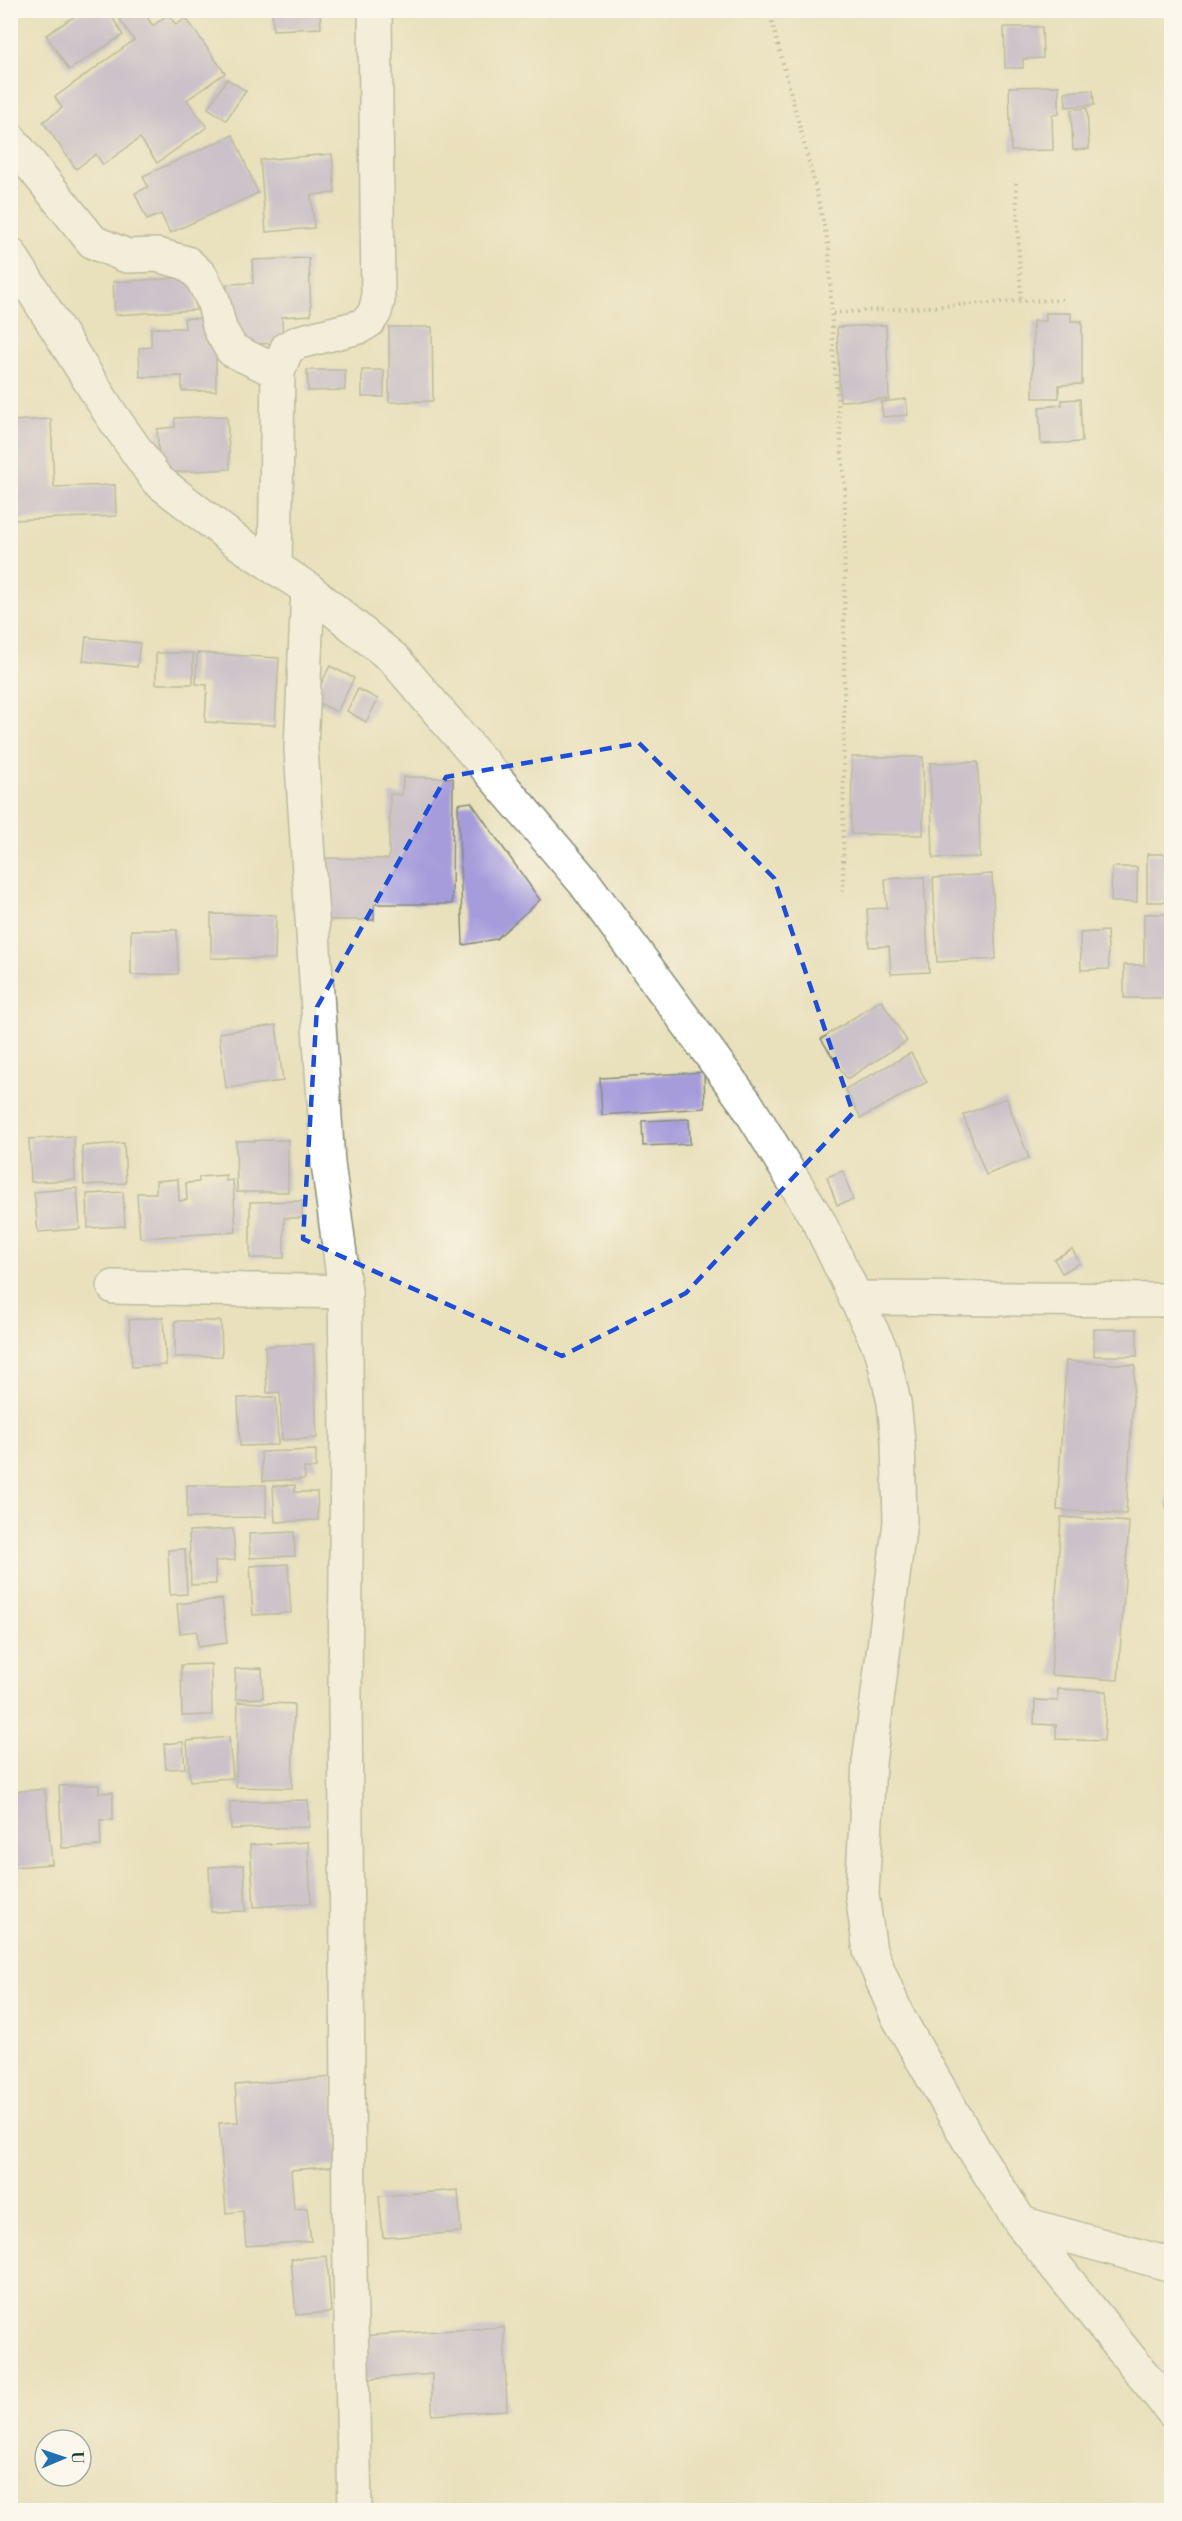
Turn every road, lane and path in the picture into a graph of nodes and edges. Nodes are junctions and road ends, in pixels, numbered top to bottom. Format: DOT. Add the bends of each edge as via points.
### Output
graph roads {
  1 [pos="375,10"];
  2 [pos="769,10"];
  3 [pos="10,139"];
  4 [pos="1016,183"];
  5 [pos="10,254"];
  6 [pos="1021,300"];
  7 [pos="1065,300"];
  8 [pos="833,313"];
  9 [pos="278,372"];
  10 [pos="275,568"];
  11 [pos="308,589"];
  12 [pos="843,894"];
  13 [pos="114,1287"];
  14 [pos="345,1292"];
  15 [pos="855,1298"];
  16 [pos="1172,1300"];
  17 [pos="1021,2223"];
  18 [pos="1172,2265"];
  19 [pos="1172,2411"];
  20 [pos="355,2511"];
  1 -- 9 [label="street" via="375,312 359,327 287,348"];
  2 -- 8 [label="path" via="829,248"];
  3 -- 9 [label="street" via="93,242 127,256 157,255 187,263 201,276 213,300 228,346"];
  4 -- 6 [label="path"];
  5 -- 10 [label="street" via="157,480"];
  6 -- 7 [label="path"];
  6 -- 8 [label="path"];
  8 -- 12 [label="path" via="845,489"];
  9 -- 10 [label="street"];
  10 -- 11 [label="street"];
  11 -- 14 [label="street" via="301,749 328,1163"];
  11 -- 15 [label="street" via="394,659 584,882 746,1103 819,1222"];
  13 -- 14 [label="street"];
  14 -- 20 [label="street" via="348,2078"];
  15 -- 16 [label="street"];
  15 -- 17 [label="street" via="882,1352 894,1402 900,1511 869,1763 862,1895 870,1951 897,2015"];
  17 -- 18 [label="street"];
  17 -- 19 [label="street"];
}
